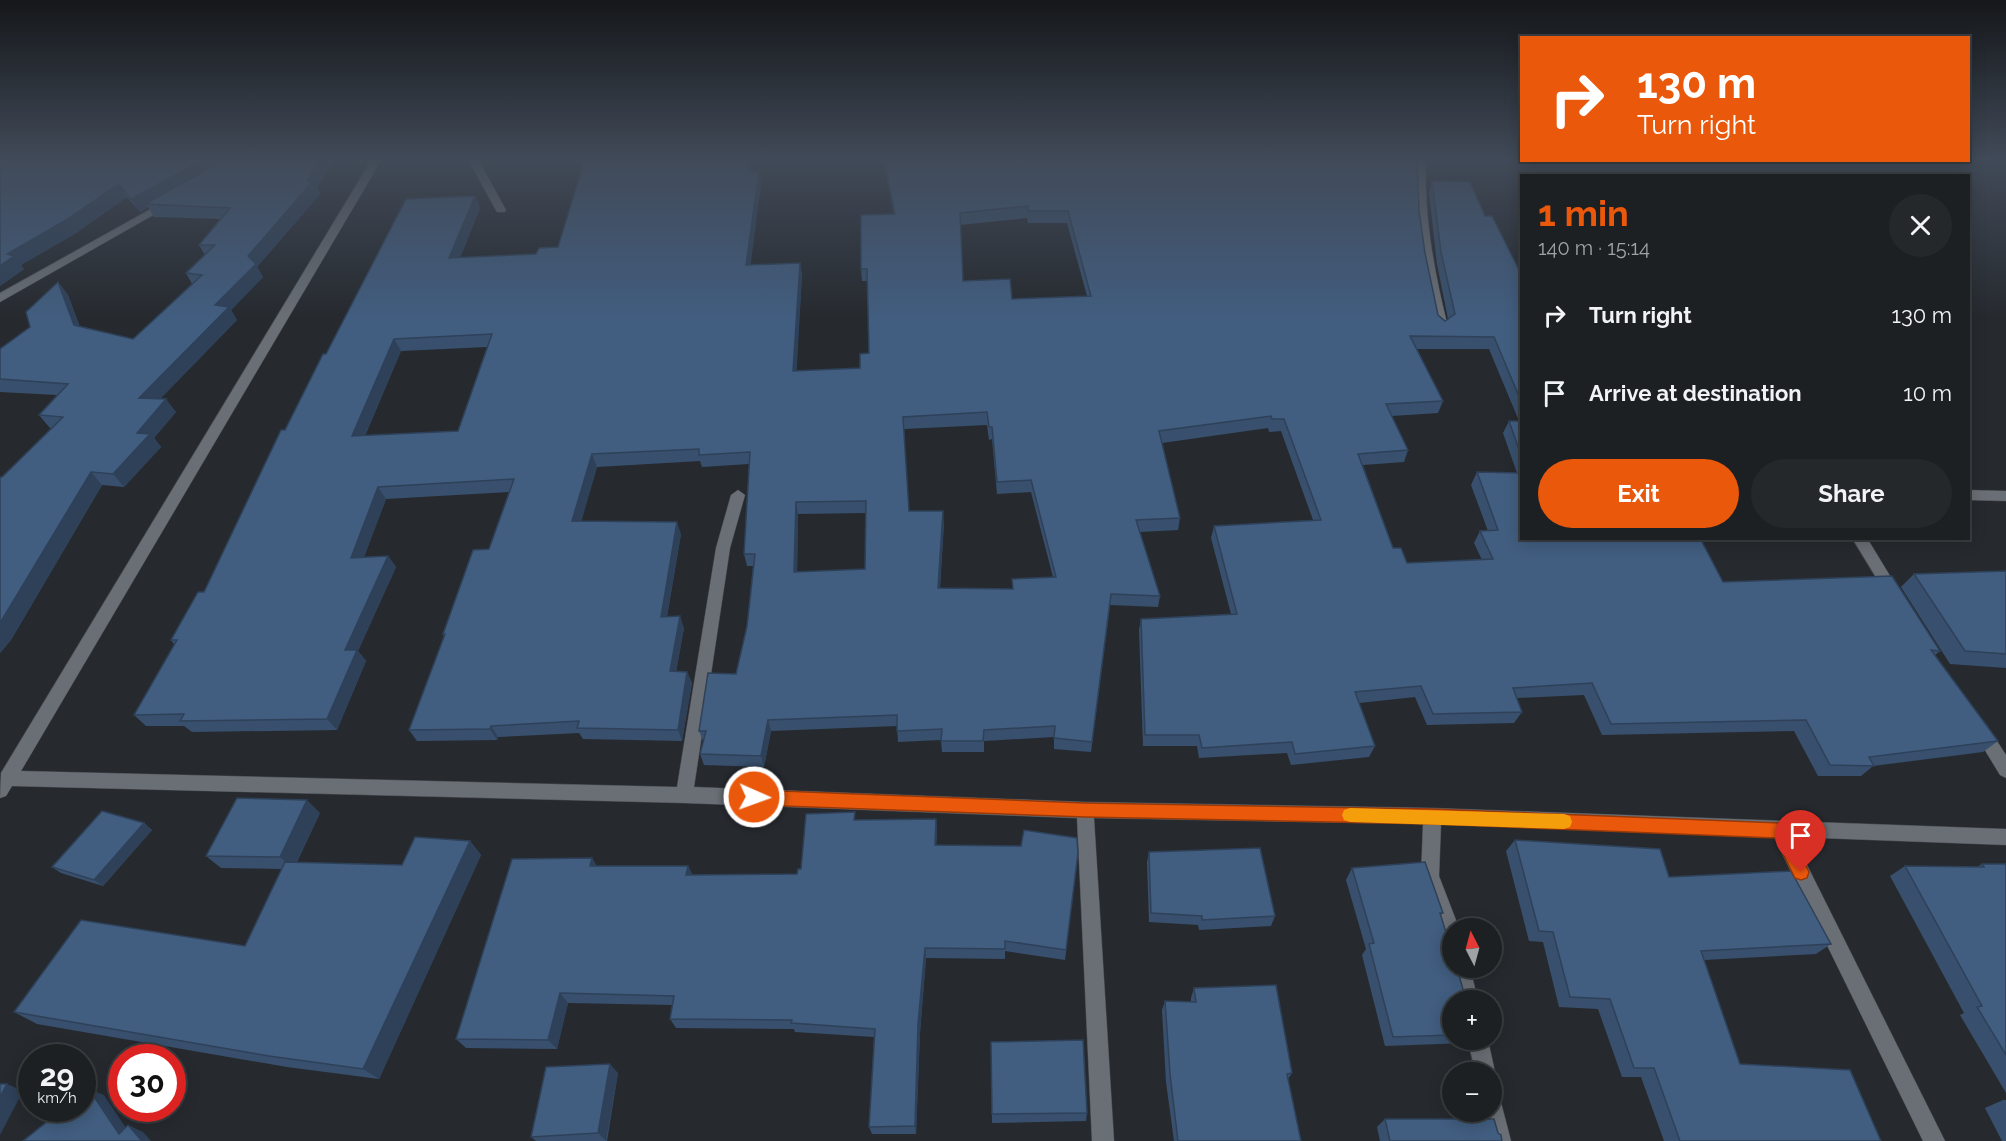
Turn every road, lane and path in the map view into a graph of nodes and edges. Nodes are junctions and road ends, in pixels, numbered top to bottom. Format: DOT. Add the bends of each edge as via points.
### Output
graph roads {
  1 [pos="152,212"];
  2 [pos="345,212"];
  3 [pos="1421,212"];
  4 [pos="0,298"];
  5 [pos="1442,327"];
  6 [pos="738,495"];
  7 [pos="1970,495"];
  8 [pos="2006,496"];
  9 [pos="1859,540"];
  10 [pos="1904,609"];
  11 [pos="1974,720"];
  12 [pos="2006,770"];
  13 [pos="4,784"];
  14 [pos="684,795"];
  15 [pos="1085,810"];
  16 [pos="1432,816"];
  17 [pos="1780,831"];
  18 [pos="2006,837"];
  19 [pos="1445,918"];
  20 [pos="1496,1122"];
  21 [pos="1103,1141"];
  22 [pos="1500,1141"];
  23 [pos="1934,1141"];
  1 -- 4 [label="street"];
  2 -- 13 [label="street"];
  3 -- 5 [label="street" via="1425,261"];
  6 -- 14 [label="street" via="723,548"];
  7 -- 8 [label="street"];
  9 -- 10 [label="street"];
  11 -- 12 [label="street"];
  13 -- 14 [label="street"];
  14 -- 15 [label="street"];
  15 -- 16 [label="street"];
  15 -- 21 [label="street"];
  16 -- 17 [label="street"];
  16 -- 19 [label="street" via="1430,876"];
  17 -- 18 [label="street"];
  17 -- 23 [label="street"];
  20 -- 22 [label="street"];
}
